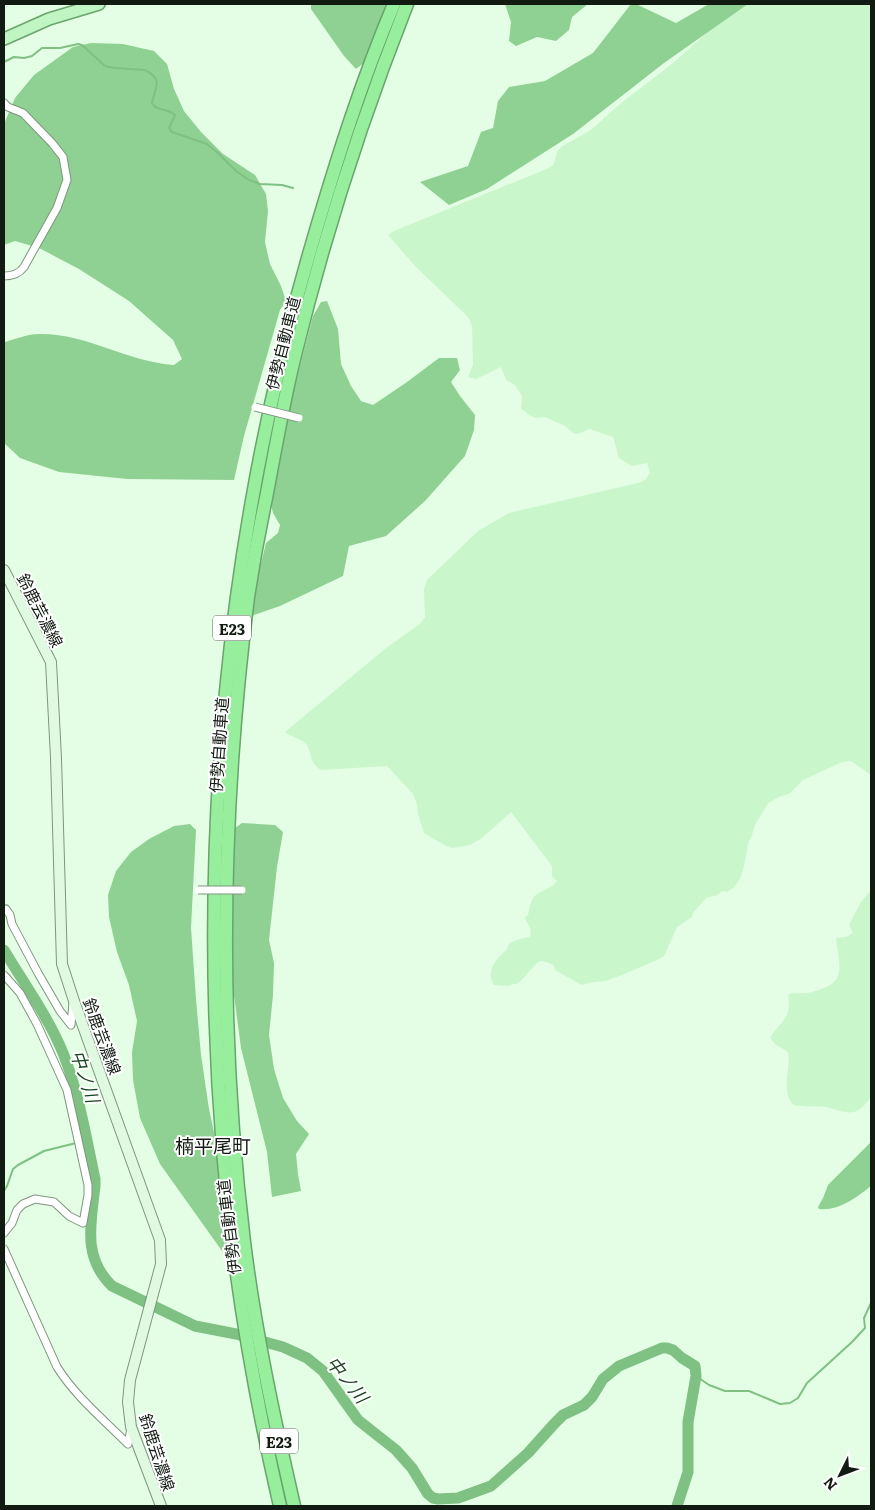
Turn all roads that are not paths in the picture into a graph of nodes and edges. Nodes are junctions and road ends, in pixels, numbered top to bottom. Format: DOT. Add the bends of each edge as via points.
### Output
graph roads {
  1 [pos="99,4"];
  2 [pos="394,4"];
  3 [pos="407,4"];
  4 [pos="4,39"];
  5 [pos="4,103"];
  6 [pos="4,276"];
  7 [pos="255,407"];
  8 [pos="299,418"];
  9 [pos="4,574"];
  10 [pos="198,890"];
  11 [pos="242,890"];
  12 [pos="4,910"];
  13 [pos="4,974"];
  14 [pos="74,1001"];
  15 [pos="4,1233"];
  16 [pos="4,1249"];
  17 [pos="243,1273"];
  18 [pos="260,1378"];
  19 [pos="131,1427"];
  20 [pos="161,1506"];
  21 [pos="280,1506"];
  22 [pos="294,1506"];
  1 -- 4 [label="main road"];
  2 -- 17 [label="highway, 伊勢自動車道 / E23" via="338,156 292,314 263,446 230,643 216,823 215,1010 222,1146"];
  3 -- 17 [label="highway, 伊勢自動車道 / E23" via="366,114 315,279 283,406 249,595 231,778 226,964"];
  5 -- 6 [label="street" via="23,113 52,143 62,157 67,180 57,208 24,267 14,275"];
  7 -- 8 [label="street, bridge"];
  9 -- 14 [label="main road, 鈴鹿芸濃線" via="51,662 62,964"];
  10 -- 11 [label="street, bridge"];
  12 -- 14 [label="street" via="10,915 38,973 71,1025"];
  13 -- 15 [label="street" via="20,994 67,1090 88,1185 83,1223 69,1216 54,1202 34,1199 17,1210"];
  14 -- 19 [label="main road, 鈴鹿芸濃線" via="160,1240 161,1264 130,1380"];
  16 -- 19 [label="street" via="65,1379 128,1444"];
  17 -- 18 [label="highway, 伊勢自動車道 / E23"];
  18 -- 21 [label="highway, 伊勢自動車道 / E23"];
  18 -- 22 [label="highway, 伊勢自動車道 / E23"];
  19 -- 20 [label="main road, 鈴鹿芸濃線"];
}
